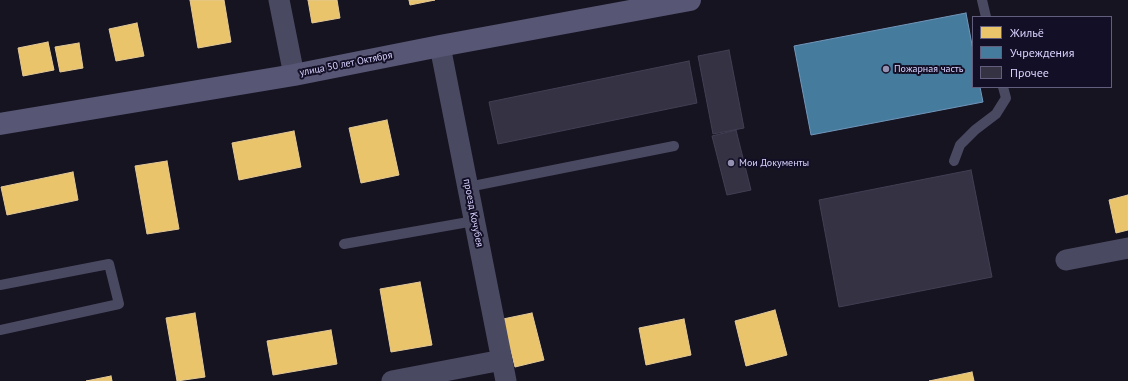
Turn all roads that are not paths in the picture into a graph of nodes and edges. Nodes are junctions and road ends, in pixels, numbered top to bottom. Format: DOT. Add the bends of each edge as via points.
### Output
graph roads {
  1 [pos="279,0"];
  2 [pos="690,0"];
  3 [pos="982,0"];
  4 [pos="986,16"];
  5 [pos="440,46"];
  6 [pos="294,75"];
  7 [pos="1003,88"];
  8 [pos="0,124"];
  9 [pos="674,146"];
  10 [pos="954,162"];
  11 [pos="468,187"];
  12 [pos="474,221"];
  13 [pos="344,244"];
  14 [pos="1128,248"];
  15 [pos="1066,260"];
  16 [pos="0,285"];
  17 [pos="0,330"];
  18 [pos="502,360"];
  19 [pos="392,381"];
  20 [pos="506,381"];
  1 -- 6 [label="street"];
  2 -- 5 [label="main road, улица 50 лет Октября"];
  3 -- 4 [label="lane"];
  5 -- 6 [label="main road, улица 50 лет Октября"];
  5 -- 11 [label="street, проезд Кочубея"];
  6 -- 8 [label="main road, улица 50 лет Октября"];
  7 -- 10 [label="lane" via="1006,98 996,114 960,145"];
  9 -- 11 [label="lane"];
  11 -- 12 [label="street, проезд Кочубея"];
  12 -- 13 [label="lane"];
  12 -- 18 [label="street, проезд Кочубея"];
  14 -- 15 [label="street"];
  16 -- 17 [label="lane" via="109,264 119,304"];
  18 -- 19 [label="street"];
  18 -- 20 [label="street, проезд Кочубея"];
}
